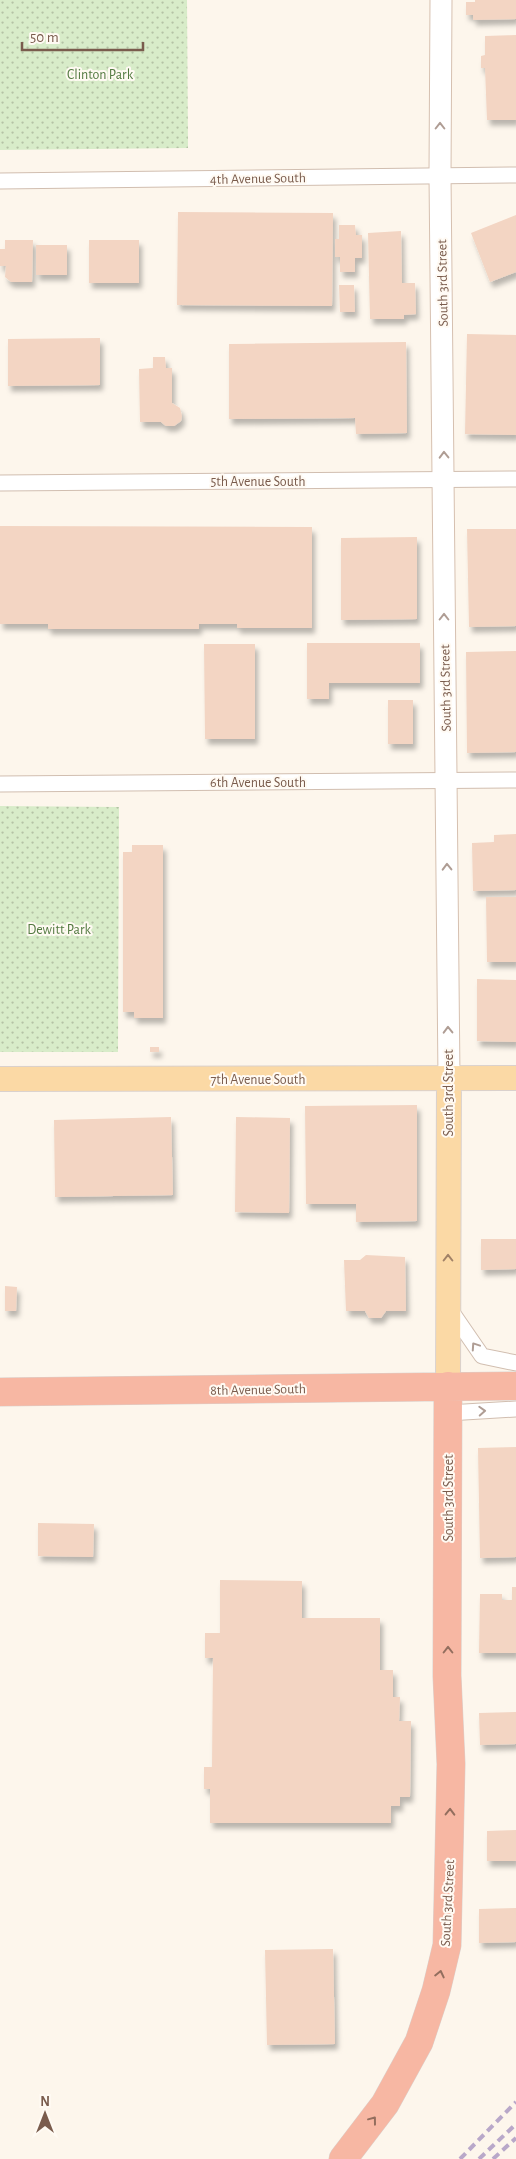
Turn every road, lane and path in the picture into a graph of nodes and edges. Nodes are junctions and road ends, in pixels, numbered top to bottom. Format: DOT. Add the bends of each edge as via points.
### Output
graph roads {
  1 [pos="441,0"];
  2 [pos="440,175"];
  3 [pos="516,175"];
  4 [pos="0,181"];
  5 [pos="516,479"];
  6 [pos="444,480"];
  7 [pos="0,483"];
  8 [pos="446,780"];
  9 [pos="516,780"];
  10 [pos="0,784"];
  11 [pos="449,1078"];
  12 [pos="516,1078"];
  13 [pos="0,1079"];
  14 [pos="448,1307"];
  15 [pos="516,1364"];
  16 [pos="448,1386"];
  17 [pos="516,1386"];
  18 [pos="0,1392"];
  19 [pos="516,1409"];
  20 [pos="448,1413"];
  21 [pos="343,2159"];
  2 -- 1 [label="street, South 3rd Street, one-way"];
  2 -- 3 [label="street, 4th Avenue South"];
  2 -- 4 [label="street, 4th Avenue South"];
  6 -- 2 [label="street, South 3rd Street, one-way"];
  5 -- 6 [label="street, 5th Avenue South"];
  6 -- 7 [label="street, 5th Avenue South"];
  8 -- 6 [label="street, South 3rd Street, one-way"];
  8 -- 9 [label="street, 6th Avenue South"];
  8 -- 10 [label="street, 6th Avenue South"];
  11 -- 8 [label="street, South 3rd Street, one-way"];
  11 -- 12 [label="main road, 7th Avenue South"];
  11 -- 13 [label="main road, 7th Avenue South"];
  14 -- 11 [label="main road, South 3rd Street, one-way"];
  15 -- 14 [label="street, one-way" via="482,1356"];
  14 -- 16 [label="main road, South 3rd Street"];
  16 -- 17 [label="highway, 8th Avenue South"];
  16 -- 18 [label="highway, 8th Avenue South"];
  16 -- 20 [label="highway, South 3rd Street"];
  20 -- 19 [label="street, one-way"];
  21 -- 20 [label="highway, South 3rd Street, one-way" via="385,2104 419,2042 447,1945 451,1773 447,1676"];
}
